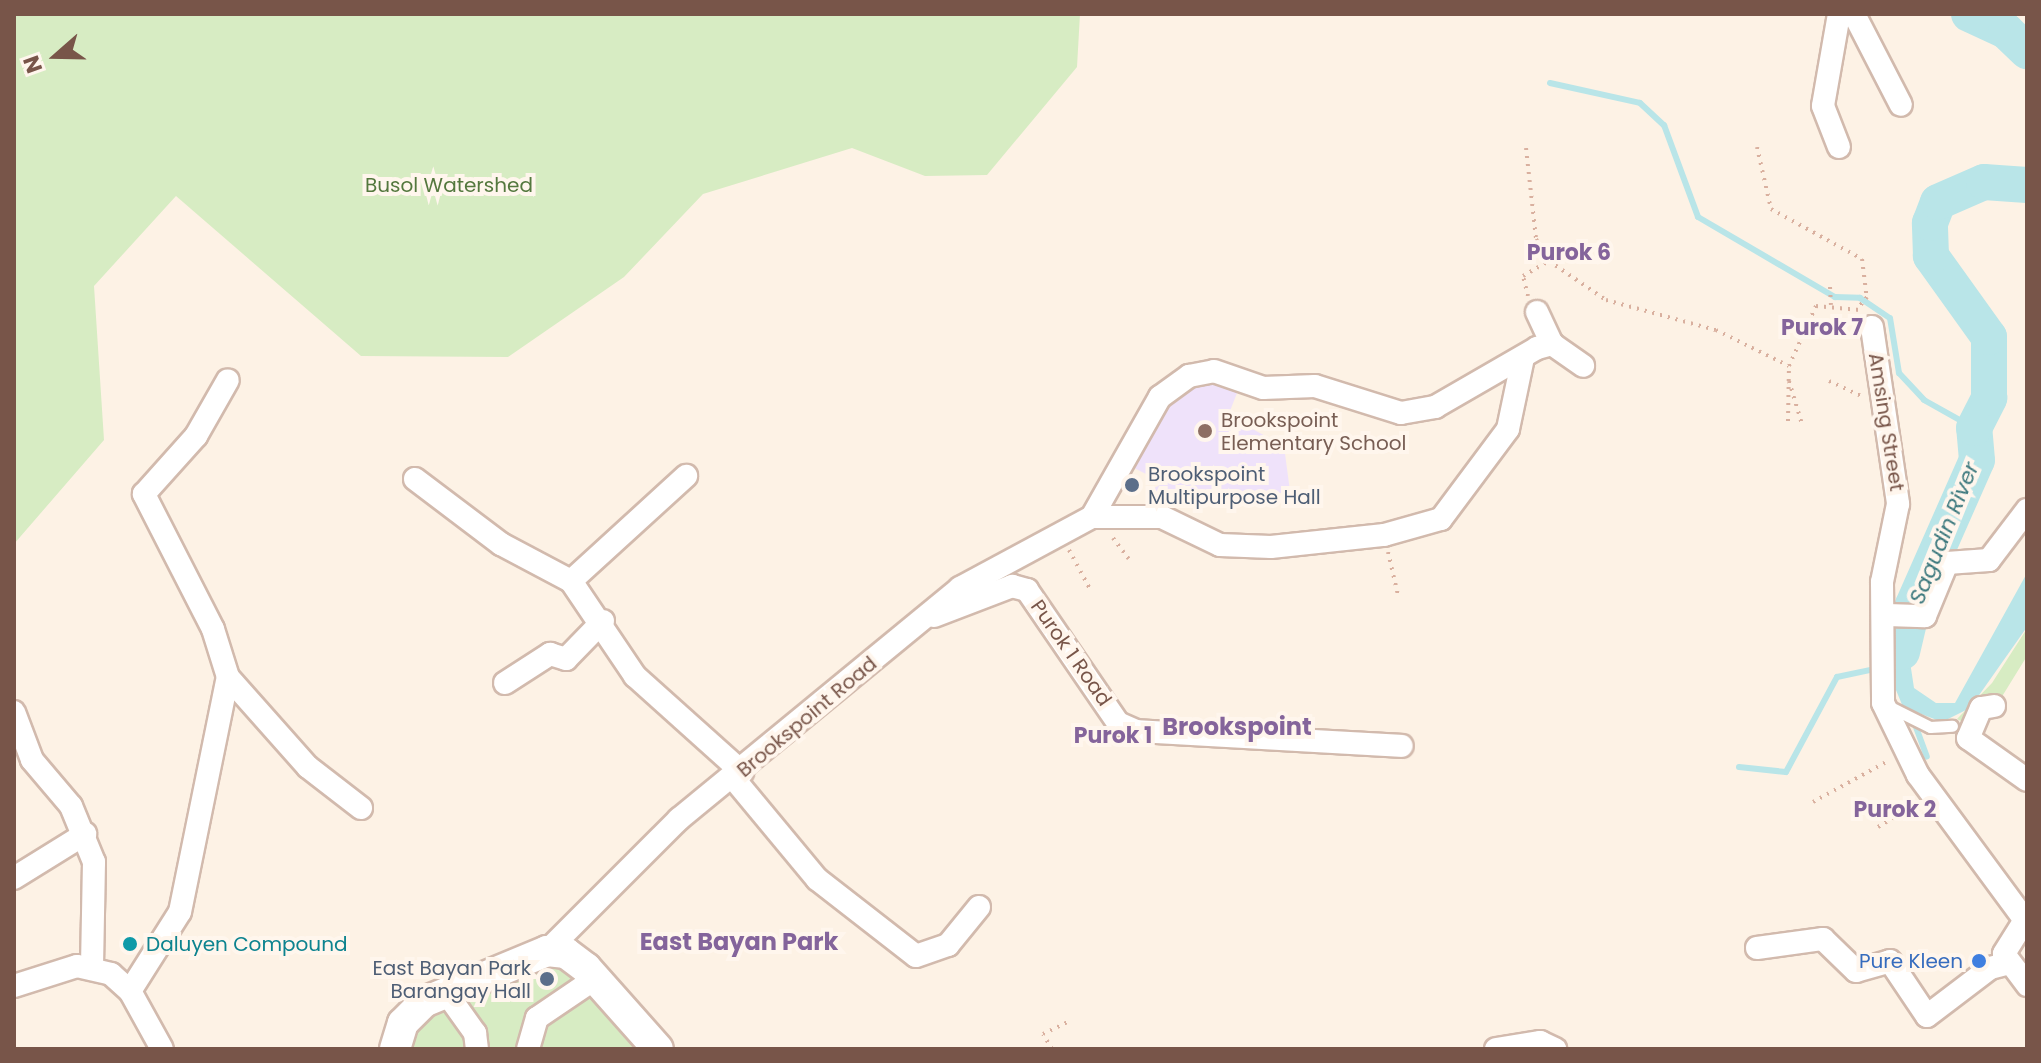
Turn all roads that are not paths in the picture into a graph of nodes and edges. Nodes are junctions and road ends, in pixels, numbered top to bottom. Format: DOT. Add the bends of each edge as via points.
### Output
graph roads {
  1 [pos="1839,14"];
  2 [pos="1854,14"];
  3 [pos="1901,105"];
  4 [pos="1839,147"];
  5 [pos="1537,312"];
  6 [pos="1872,327"];
  7 [pos="1552,344"];
  8 [pos="1523,358"];
  9 [pos="1583,366"];
  10 [pos="228,380"];
  11 [pos="686,476"];
  12 [pos="415,479"];
  13 [pos="2027,510"];
  14 [pos="1092,517"];
  15 [pos="571,581"];
  16 [pos="1892,616"];
  17 [pos="932,617"];
  18 [pos="603,621"];
  19 [pos="228,677"];
  20 [pos="505,683"];
  21 [pos="1994,706"];
  22 [pos="1893,708"];
  23 [pos="14,712"];
  24 [pos="1952,726"];
  25 [pos="1402,746"];
  26 [pos="23,762"];
  27 [pos="738,775"];
  28 [pos="2027,780"];
  29 [pos="361,808"];
  30 [pos="85,834"];
  31 [pos="14,878"];
  32 [pos="979,907"];
  33 [pos="1757,948"];
  34 [pos="547,951"];
  35 [pos="2006,964"];
  36 [pos="92,969"];
  37 [pos="596,978"];
  38 [pos="2027,985"];
  39 [pos="14,986"];
  40 [pos="130,991"];
  41 [pos="445,991"];
  42 [pos="162,1049"];
  43 [pos="395,1049"];
  44 [pos="477,1049"];
  45 [pos="528,1049"];
  46 [pos="658,1049"];
  47 [pos="1496,1049"];
  48 [pos="1555,1049"];
  1 -- 4 [label="street" via="1823,106"];
  2 -- 3 [label="street"];
  5 -- 7 [label="street"];
  6 -- 16 [label="street, Amsing Street" via="1878,390 1897,472 1898,504 1882,582"];
  7 -- 8 [label="street"];
  7 -- 9 [label="street"];
  8 -- 14 [label="street" via="1416,413 1315,386 1263,388 1214,371 1189,376 1160,397"];
  8 -- 14 [label="street" via="1508,429 1441,519 1384,535 1271,547 1220,545 1162,517"];
  10 -- 19 [label="street" via="196,436 144,494 213,629"];
  11 -- 15 [label="street"];
  12 -- 15 [label="street" via="501,544"];
  13 -- 16 [label="street" via="1989,560 1947,563 1920,619"];
  14 -- 17 [label="street, Brookspoint Road" via="960,588"];
  15 -- 18 [label="street"];
  16 -- 22 [label="street, Amsing Street"];
  17 -- 25 [label="street, Purok 1 Road" via="1012,586 1027,590 1118,723 1136,731"];
  17 -- 27 [label="street, Brookspoint Road"];
  18 -- 20 [label="street" via="566,659 550,654"];
  18 -- 27 [label="street" via="635,676"];
  19 -- 29 [label="street" via="308,767"];
  19 -- 40 [label="street" via="180,912"];
  21 -- 28 [label="street" via="1981,708 1968,738"];
  22 -- 24 [label="lane" via="1921,723"];
  22 -- 35 [label="street, Amsing Street" via="1904,752 2025,920 2007,945"];
  23 -- 26 [label="street"];
  26 -- 30 [label="street"];
  27 -- 32 [label="street" via="817,879 916,956 948,945"];
  27 -- 34 [label="street, Brookspoint Road" via="679,819"];
  30 -- 31 [label="street"];
  30 -- 36 [label="street" via="94,862"];
  33 -- 35 [label="street" via="1823,939 1856,971 1890,961 1927,1016 1990,968"];
  34 -- 37 [label="street" via="566,953"];
  34 -- 41 [label="street"];
  35 -- 38 [label="street"];
  36 -- 39 [label="street"];
  36 -- 40 [label="street"];
  37 -- 45 [label="street" via="537,1018"];
  37 -- 46 [label="street"];
  40 -- 42 [label="street"];
  41 -- 43 [label="street" via="403,1023"];
  41 -- 44 [label="street" via="460,1006"];
  47 -- 48 [label="street" via="1540,1042"];
}
